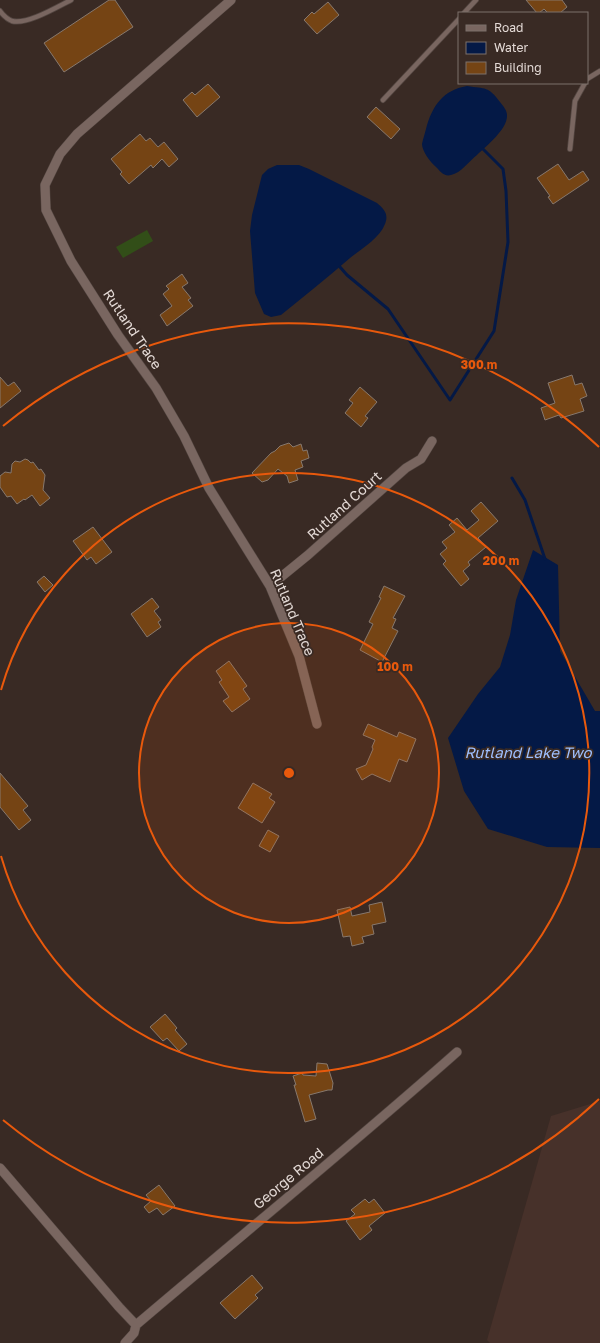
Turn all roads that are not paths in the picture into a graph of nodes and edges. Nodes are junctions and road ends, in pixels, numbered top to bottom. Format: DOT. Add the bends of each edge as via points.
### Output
graph roads {
  1 [pos="71,0"];
  2 [pos="231,0"];
  3 [pos="476,0"];
  4 [pos="0,11"];
  5 [pos="465,12"];
  6 [pos="458,20"];
  7 [pos="600,71"];
  8 [pos="588,78"];
  9 [pos="584,84"];
  10 [pos="383,100"];
  11 [pos="570,149"];
  12 [pos="432,441"];
  13 [pos="270,586"];
  14 [pos="317,724"];
  15 [pos="457,1052"];
  16 [pos="0,1168"];
  17 [pos="136,1325"];
  18 [pos="125,1343"];
  1 -- 4 [label="lane" via="19,22 11,21"];
  2 -- 13 [label="street, Rutland Trace" via="77,134 60,154 45,185 46,210 71,261 118,335 156,388 184,436 209,488"];
  3 -- 5 [label="lane"];
  6 -- 10 [label="lane"];
  7 -- 8 [label="lane"];
  9 -- 11 [label="lane" via="575,101"];
  12 -- 13 [label="street, Rutland Court" via="421,459 406,468"];
  13 -- 14 [label="street, Rutland Trace" via="299,656"];
  15 -- 17 [label="street, George Road"];
  16 -- 17 [label="street"];
  17 -- 18 [label="street, George Road" via="134,1333"];
}
